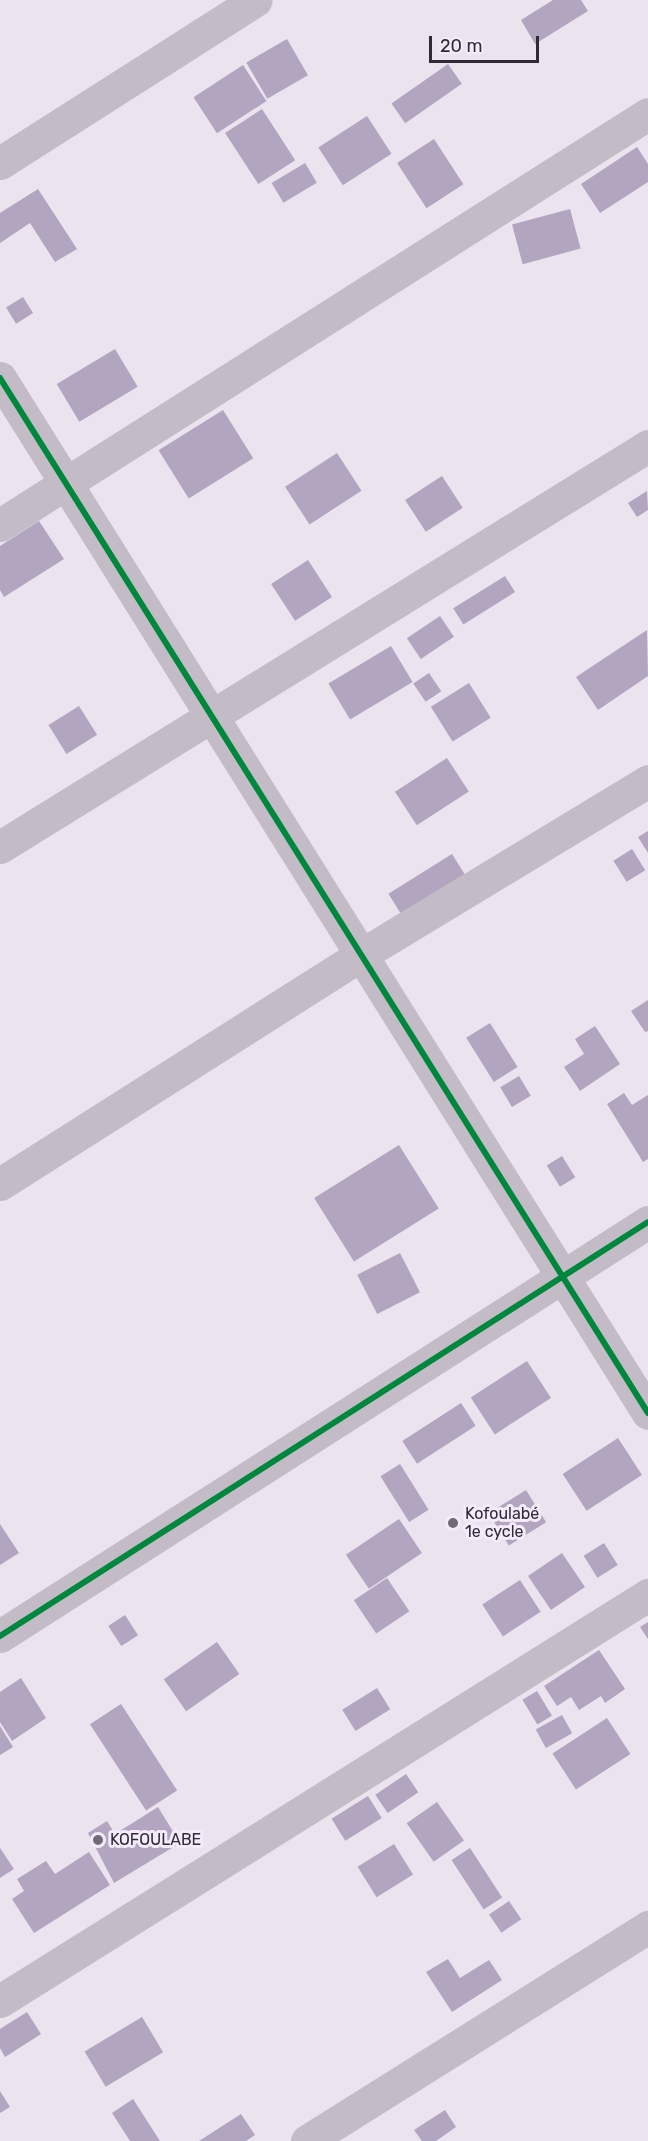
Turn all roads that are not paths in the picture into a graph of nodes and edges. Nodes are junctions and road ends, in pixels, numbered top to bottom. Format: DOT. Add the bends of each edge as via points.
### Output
graph roads {
  1 [pos="256,0"];
  2 [pos="648,114"];
  3 [pos="0,163"];
  4 [pos="0,378"];
  5 [pos="648,446"];
  6 [pos="66,483"];
  7 [pos="0,525"];
  8 [pos="211,715"];
  9 [pos="648,781"];
  10 [pos="0,847"];
  11 [pos="361,955"];
  12 [pos="0,1184"];
  13 [pos="648,1222"];
  14 [pos="563,1276"];
  15 [pos="648,1413"];
  16 [pos="648,1595"];
  17 [pos="0,1636"];
  18 [pos="648,1927"];
  19 [pos="0,2001"];
  20 [pos="307,2141"];
  1 -- 3 [label="street"];
  2 -- 6 [label="street"];
  4 -- 6 [label="street"];
  5 -- 8 [label="street"];
  6 -- 7 [label="street"];
  6 -- 8 [label="street"];
  8 -- 10 [label="street"];
  8 -- 11 [label="street"];
  9 -- 11 [label="street"];
  11 -- 12 [label="street"];
  11 -- 14 [label="street"];
  13 -- 14 [label="street"];
  14 -- 15 [label="street"];
  14 -- 17 [label="street"];
  16 -- 19 [label="street"];
  18 -- 20 [label="street"];
}
